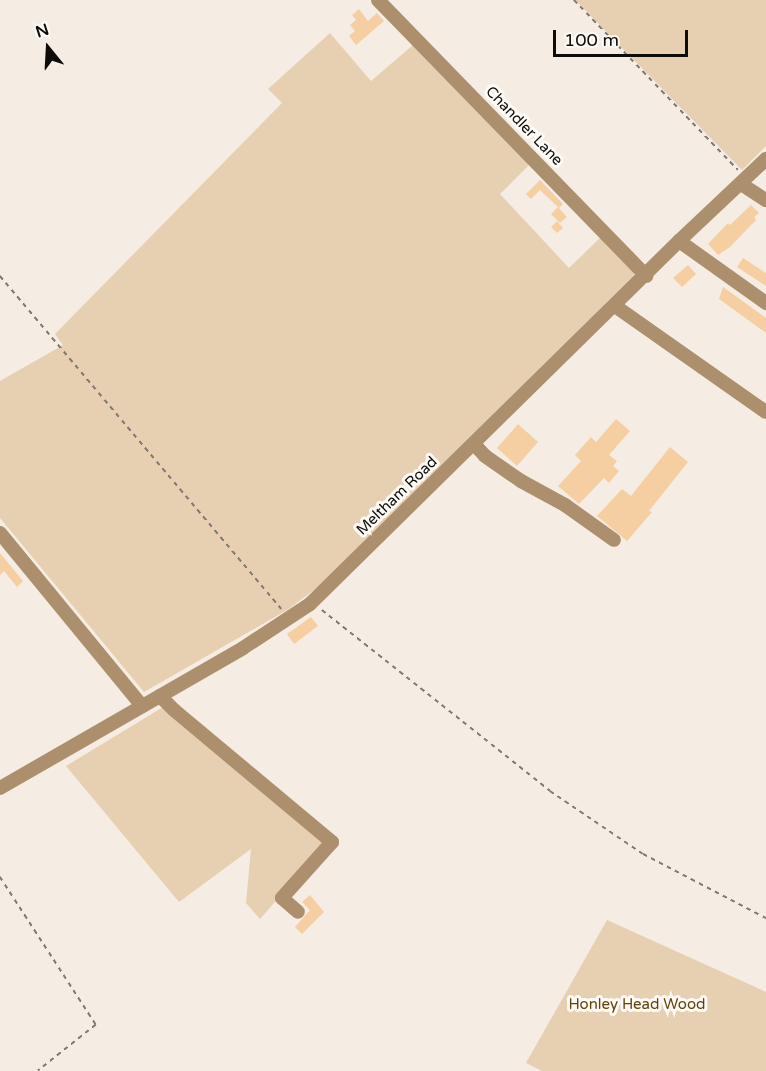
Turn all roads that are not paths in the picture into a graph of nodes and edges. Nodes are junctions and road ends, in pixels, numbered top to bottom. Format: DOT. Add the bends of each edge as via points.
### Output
graph roads {
  1 [pos="378,0"];
  2 [pos="766,159"];
  3 [pos="744,181"];
  4 [pos="766,200"];
  5 [pos="679,241"];
  6 [pos="646,276"];
  7 [pos="766,303"];
  8 [pos="615,306"];
  9 [pos="766,412"];
  10 [pos="474,444"];
  11 [pos="0,534"];
  12 [pos="614,540"];
  13 [pos="160,696"];
  14 [pos="141,706"];
  15 [pos="0,788"];
  16 [pos="298,912"];
  1 -- 6 [label="street, Chandler Lane"];
  2 -- 3 [label="street, Meltham Road"];
  3 -- 4 [label="street"];
  3 -- 5 [label="street, Meltham Road"];
  5 -- 6 [label="street, Meltham Road"];
  5 -- 7 [label="street"];
  6 -- 8 [label="street, Meltham Road"];
  8 -- 9 [label="street"];
  8 -- 10 [label="street, Meltham Road"];
  10 -- 12 [label="street" via="512,475 565,505"];
  10 -- 13 [label="street, Meltham Road" via="314,601"];
  11 -- 14 [label="street"];
  13 -- 14 [label="street, Meltham Road"];
  13 -- 16 [label="street" via="332,842 282,898"];
  14 -- 15 [label="street, Meltham Road"];
}
